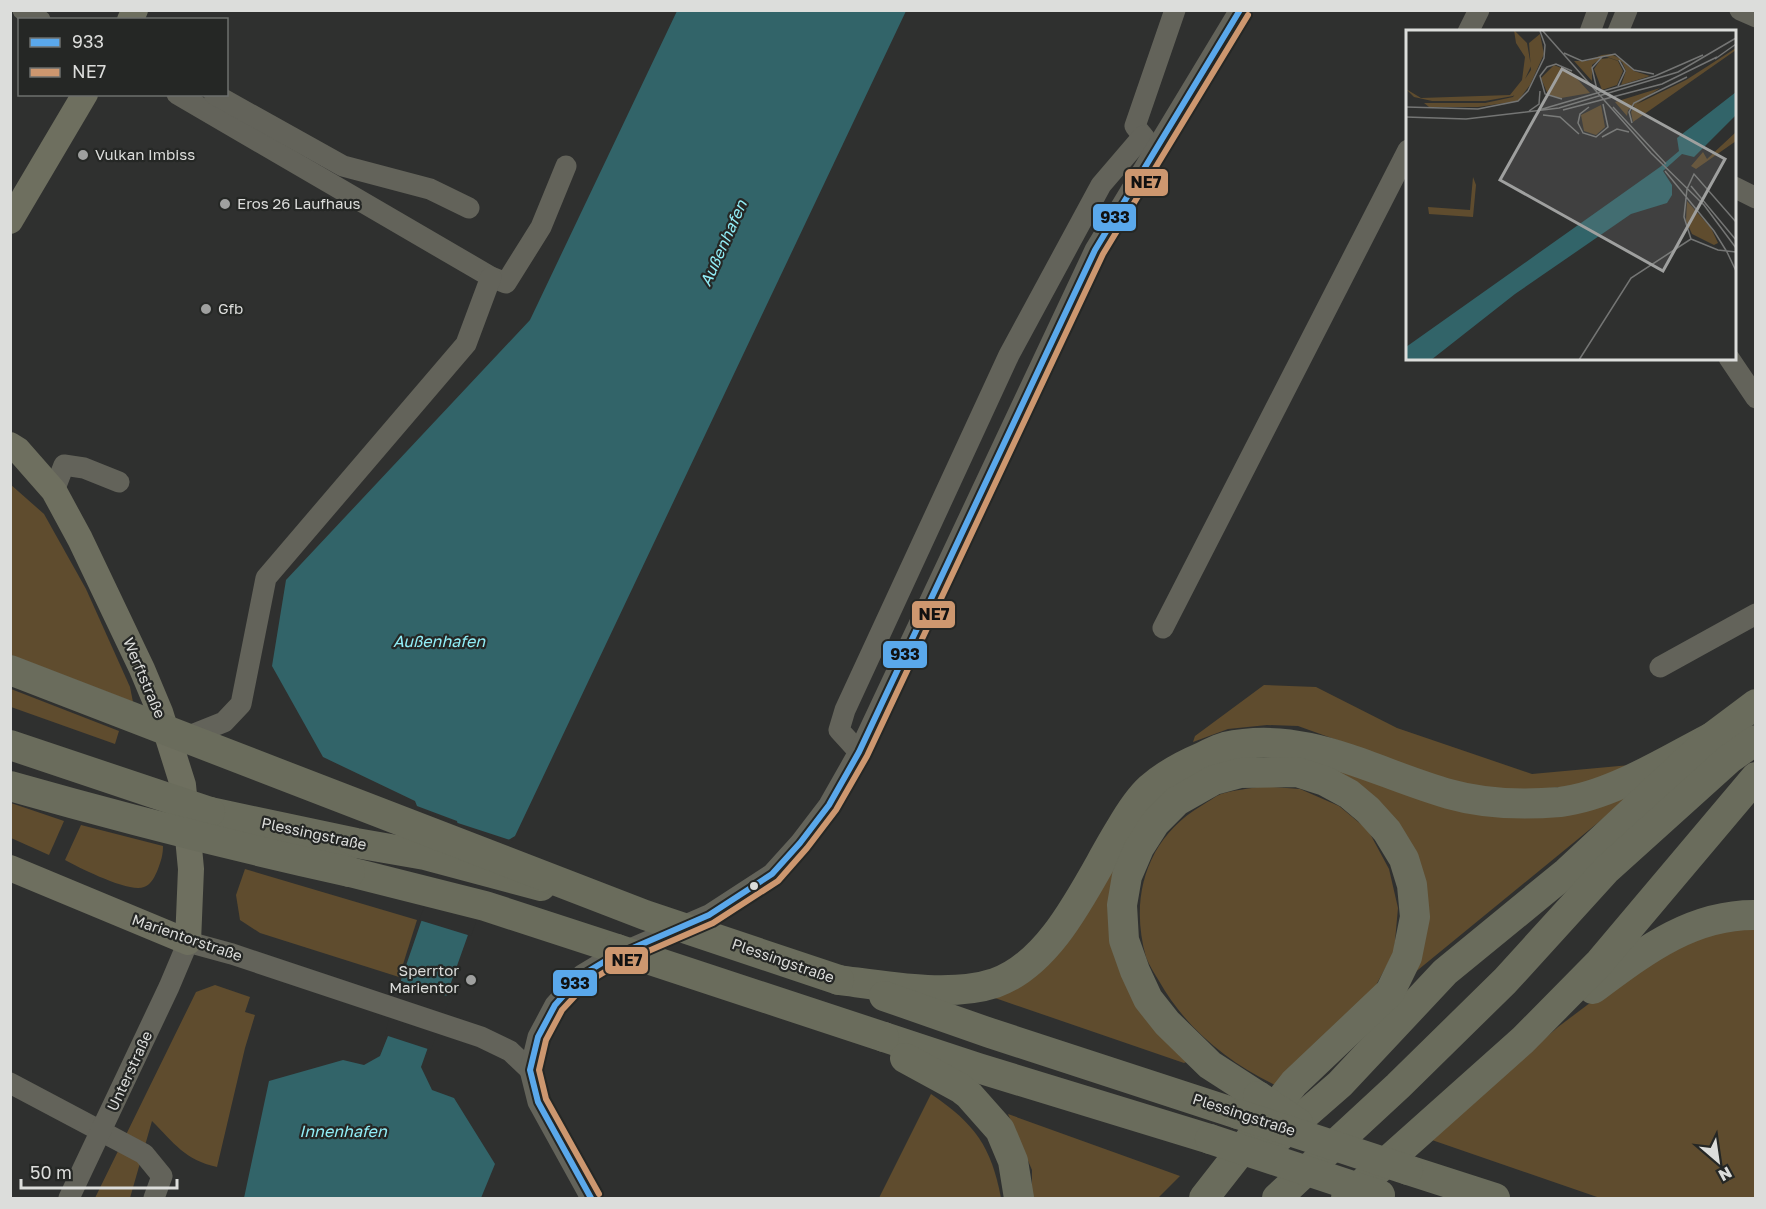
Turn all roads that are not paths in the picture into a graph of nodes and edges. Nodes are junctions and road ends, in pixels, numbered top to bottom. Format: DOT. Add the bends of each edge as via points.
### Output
graph roads {
  1 [pos="23,10"];
  2 [pos="1175,10"];
  3 [pos="1240,10"];
  4 [pos="1479,10"];
  5 [pos="1598,10"];
  6 [pos="1627,10"];
  7 [pos="1740,10"];
  8 [pos="1755,17"];
  9 [pos="37,18"];
  10 [pos="1469,30"];
  11 [pos="1591,30"];
  12 [pos="1619,30"];
  13 [pos="84,96"];
  14 [pos="180,96"];
  15 [pos="218,96"];
  16 [pos="1149,143"];
  17 [pos="1406,152"];
  18 [pos="566,166"];
  19 [pos="1736,188"];
  20 [pos="1755,198"];
  21 [pos="469,208"];
  22 [pos="10,221"];
  23 [pos="491,277"];
  24 [pos="1730,360"];
  25 [pos="1755,398"];
  26 [pos="10,445"];
  27 [pos="119,482"];
  28 [pos="54,491"];
  29 [pos="1755,614"];
  30 [pos="1163,628"];
  31 [pos="1660,667"];
  32 [pos="10,670"];
  33 [pos="1755,704"];
  34 [pos="1712,737"];
  35 [pos="1755,740"];
  36 [pos="170,744"];
  37 [pos="10,745"];
  38 [pos="859,752"];
  39 [pos="1755,777"];
  40 [pos="10,786"];
  41 [pos="210,812"];
  42 [pos="10,868"];
  43 [pos="350,872"];
  44 [pos="645,915"];
  45 [pos="1755,915"];
  46 [pos="188,942"];
  47 [pos="839,980"];
  48 [pos="1523,1040"];
  49 [pos="530,1070"];
  50 [pos="973,1081"];
  51 [pos="10,1083"];
  52 [pos="1248,1105"];
  53 [pos="101,1132"];
  54 [pos="1385,1197"];
  55 [pos="69,1198"];
  56 [pos="154,1198"];
  57 [pos="591,1198"];
  58 [pos="1019,1198"];
  59 [pos="1204,1198"];
  60 [pos="1209,1198"];
  61 [pos="1276,1198"];
  62 [pos="1346,1198"];
  63 [pos="1495,1198"];
  1 -- 9 [label="street"];
  2 -- 16 [label="street" via="1134,126"];
  3 -- 16 [label="street"];
  4 -- 10 [label="street"];
  5 -- 11 [label="street"];
  6 -- 12 [label="street"];
  7 -- 8 [label="street"];
  13 -- 22 [label="main road"];
  14 -- 23 [label="street"];
  15 -- 21 [label="street" via="343,166 430,189"];
  16 -- 38 [label="street"];
  16 -- 38 [label="street" via="1101,185 1009,355 845,710 839,730"];
  17 -- 30 [label="street"];
  18 -- 23 [label="street" via="541,227 506,283"];
  19 -- 20 [label="street"];
  23 -- 36 [label="street" via="466,344 266,578 241,705 224,722"];
  24 -- 25 [label="street"];
  26 -- 28 [label="main road, Werftstraße"];
  27 -- 28 [label="street" via="84,468 64,465"];
  28 -- 36 [label="main road, Werftstraße" via="142,669"];
  29 -- 31 [label="street"];
  32 -- 44 [label="highway, bridge"];
  33 -- 34 [label="highway"];
  34 -- 47 [label="highway" via="1612,788 1561,802 1504,803 1450,795 1319,748 1277,742 1224,747 1181,766 1149,789 1128,816 1056,934 1036,957 1008,976 994,983 956,989 901,988"];
  34 -- 60 [label="highway" via="1568,872 1445,972 1340,1084"];
  35 -- 61 [label="highway" via="1607,869 1496,989"];
  36 -- 46 [label="main road, Werftstraße" via="183,785 189,851"];
  37 -- 41 [label="highway, Plessingstraße, bridge"];
  38 -- 49 [label="street" via="829,805 772,874 708,915 612,957 582,975 555,1005 538,1036"];
  39 -- 48 [label="highway" via="1600,962"];
  40 -- 43 [label="highway, bridge" via="252,851"];
  41 -- 43 [label="highway, bridge"];
  41 -- 44 [label="highway, Plessingstraße, bridge" via="425,855"];
  42 -- 46 [label="main road, Marientorstraße"];
  43 -- 50 [label="highway, Plessingstraße, bridge" via="485,906 884,1037 906,1060 960,1088"];
  44 -- 47 [label="highway, Plessingstraße, bridge"];
  45 -- 48 [label="highway" via="1714,918 1651,946"];
  46 -- 49 [label="street, Marientorstraße" via="478,1036 510,1051"];
  46 -- 53 [label="street, Unterstraße"];
  47 -- 52 [label="highway, Plessingstraße" via="990,1033"];
  48 -- 62 [label="highway"];
  49 -- 57 [label="street" via="538,1102"];
  50 -- 54 [label="highway, bridge" via="1210,1139"];
  50 -- 58 [label="highway" via="1013,1161"];
  51 -- 53 [label="street"];
  52 -- 59 [label="highway" via="1148,999 1124,940 1122,905 1127,876 1139,848 1155,823 1177,801 1214,780 1240,773 1297,772 1349,794 1387,831 1404,859 1412,885 1415,917 1407,957 1390,992 1294,1083"];
  52 -- 63 [label="highway, bridge" via="1329,1143"];
  53 -- 55 [label="street, Unterstraße"];
  53 -- 56 [label="street" via="144,1154 162,1176"];
}
